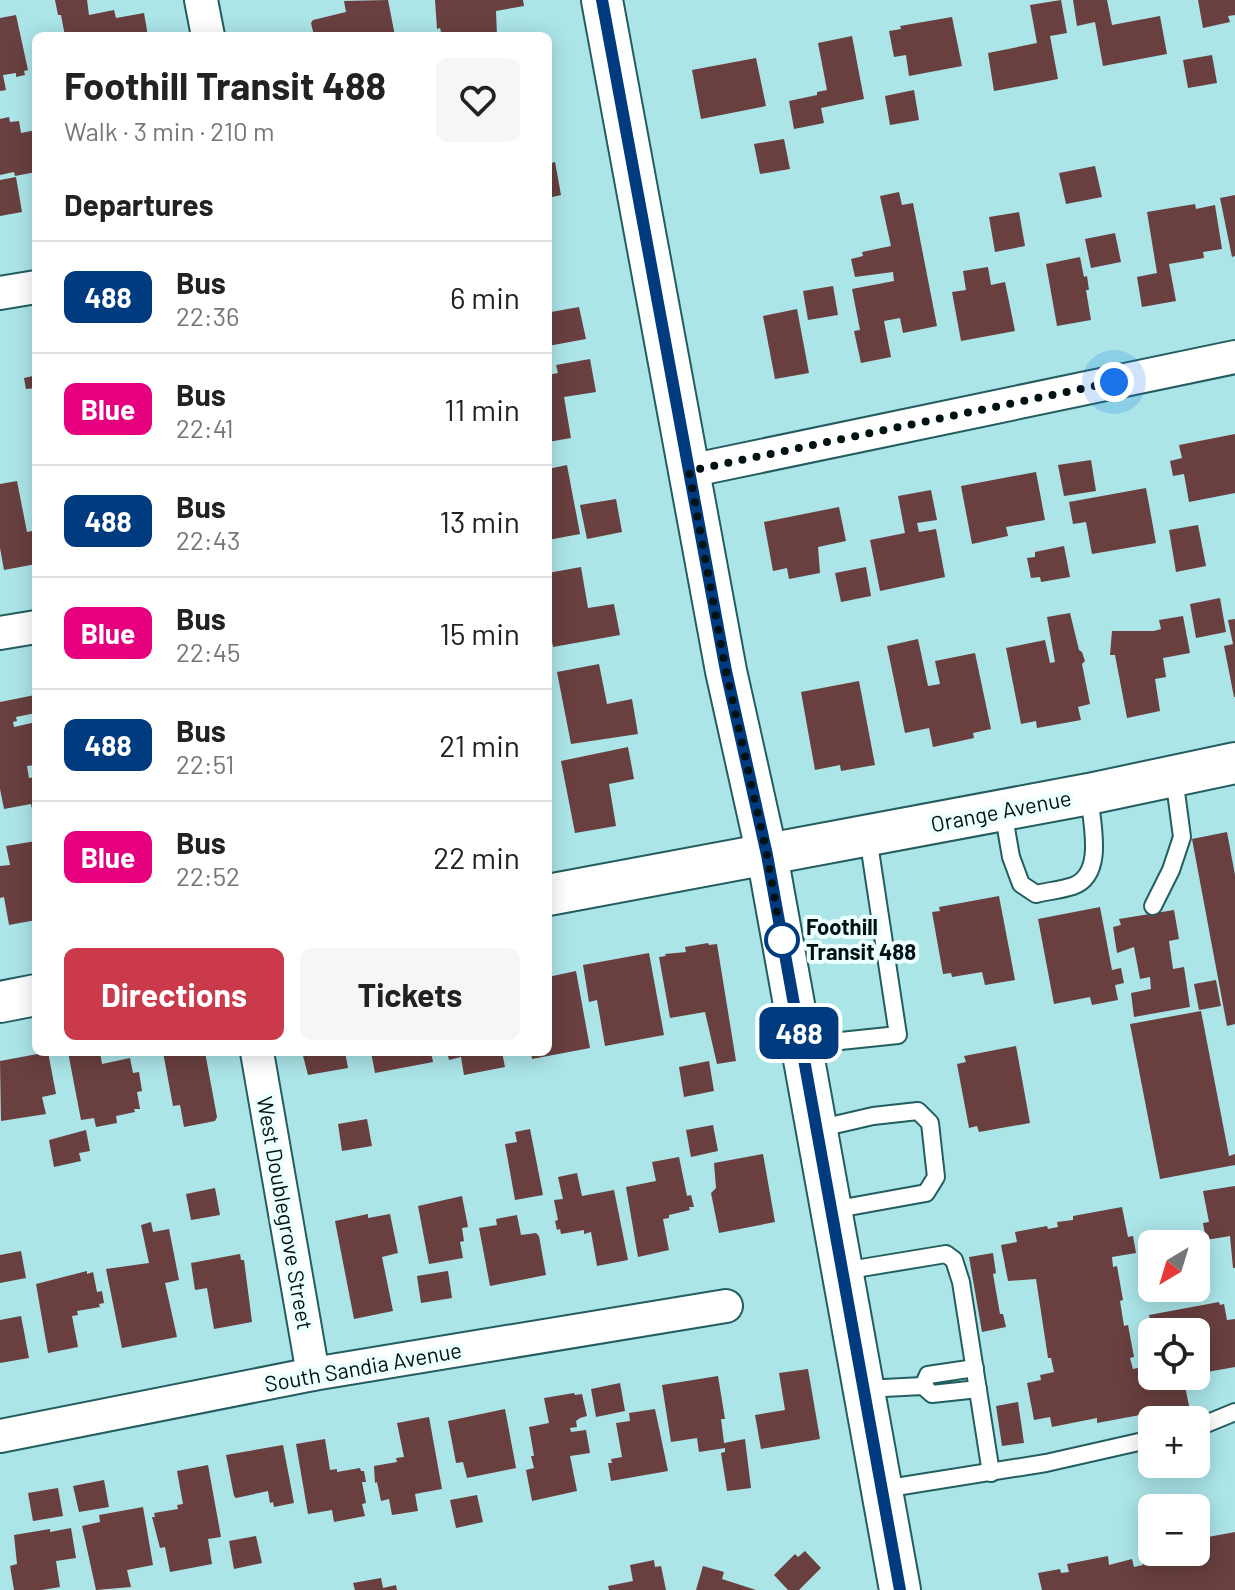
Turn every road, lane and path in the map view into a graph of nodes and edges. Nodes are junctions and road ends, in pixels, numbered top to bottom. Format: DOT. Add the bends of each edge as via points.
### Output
graph roads {
  1 [pos="201,0"];
  2 [pos="602,0"];
  3 [pos="207,32"];
  4 [pos="32,288"];
  5 [pos="0,293"];
  6 [pos="1235,357"];
  7 [pos="689,471"];
  8 [pos="32,628"];
  9 [pos="0,633"];
  10 [pos="1235,763"];
  11 [pos="1174,777"];
  12 [pos="1089,794"];
  13 [pos="1003,811"];
  14 [pos="868,837"];
  15 [pos="767,855"];
  16 [pos="552,894"];
  17 [pos="1153,906"];
  18 [pos="32,996"];
  19 [pos="0,1002"];
  20 [pos="802,1045"];
  21 [pos="258,1056"];
  22 [pos="817,1129"];
  23 [pos="832,1210"];
  24 [pos="843,1271"];
  25 [pos="726,1306"];
  26 [pos="975,1368"];
  27 [pos="313,1374"];
  28 [pos="923,1386"];
  29 [pos="863,1389"];
  30 [pos="978,1389"];
  31 [pos="1235,1412"];
  32 [pos="1210,1422"];
  33 [pos="0,1436"];
  34 [pos="1138,1442"];
  35 [pos="991,1473"];
  36 [pos="883,1489"];
  37 [pos="900,1590"];
  1 -- 3 [label="street"];
  2 -- 7 [label="street"];
  4 -- 5 [label="street"];
  6 -- 7 [label="street"];
  7 -- 15 [label="street"];
  8 -- 9 [label="street"];
  10 -- 11 [label="street, Orange Avenue"];
  11 -- 12 [label="street, Orange Avenue"];
  11 -- 17 [label="lane" via="1182,837"];
  12 -- 13 [label="street, Orange Avenue"];
  12 -- 13 [label="lane" via="1092,869 1076,885 1036,894 1021,884"];
  13 -- 14 [label="street, Orange Avenue"];
  14 -- 15 [label="street, Orange Avenue"];
  14 -- 20 [label="lane" via="898,1035"];
  15 -- 16 [label="street, Orange Avenue"];
  15 -- 20 [label="street"];
  18 -- 19 [label="street"];
  20 -- 22 [label="street"];
  21 -- 27 [label="street, West Doublegrove Street"];
  22 -- 23 [label="street"];
  22 -- 23 [label="lane" via="918,1111 930,1123 936,1177 926,1193"];
  23 -- 24 [label="street"];
  24 -- 26 [label="lane" via="946,1254 959,1271"];
  24 -- 29 [label="street"];
  25 -- 27 [label="street, South Sandia Avenue"];
  26 -- 28 [label="lane" via="928,1375"];
  26 -- 30 [label="lane"];
  27 -- 33 [label="street, South Sandia Avenue"];
  28 -- 29 [label="lane"];
  28 -- 30 [label="lane" via="932,1394"];
  29 -- 36 [label="street"];
  30 -- 35 [label="lane"];
  31 -- 32 [label="lane"];
  34 -- 35 [label="lane"];
  35 -- 36 [label="lane"];
  36 -- 37 [label="street"];
}
